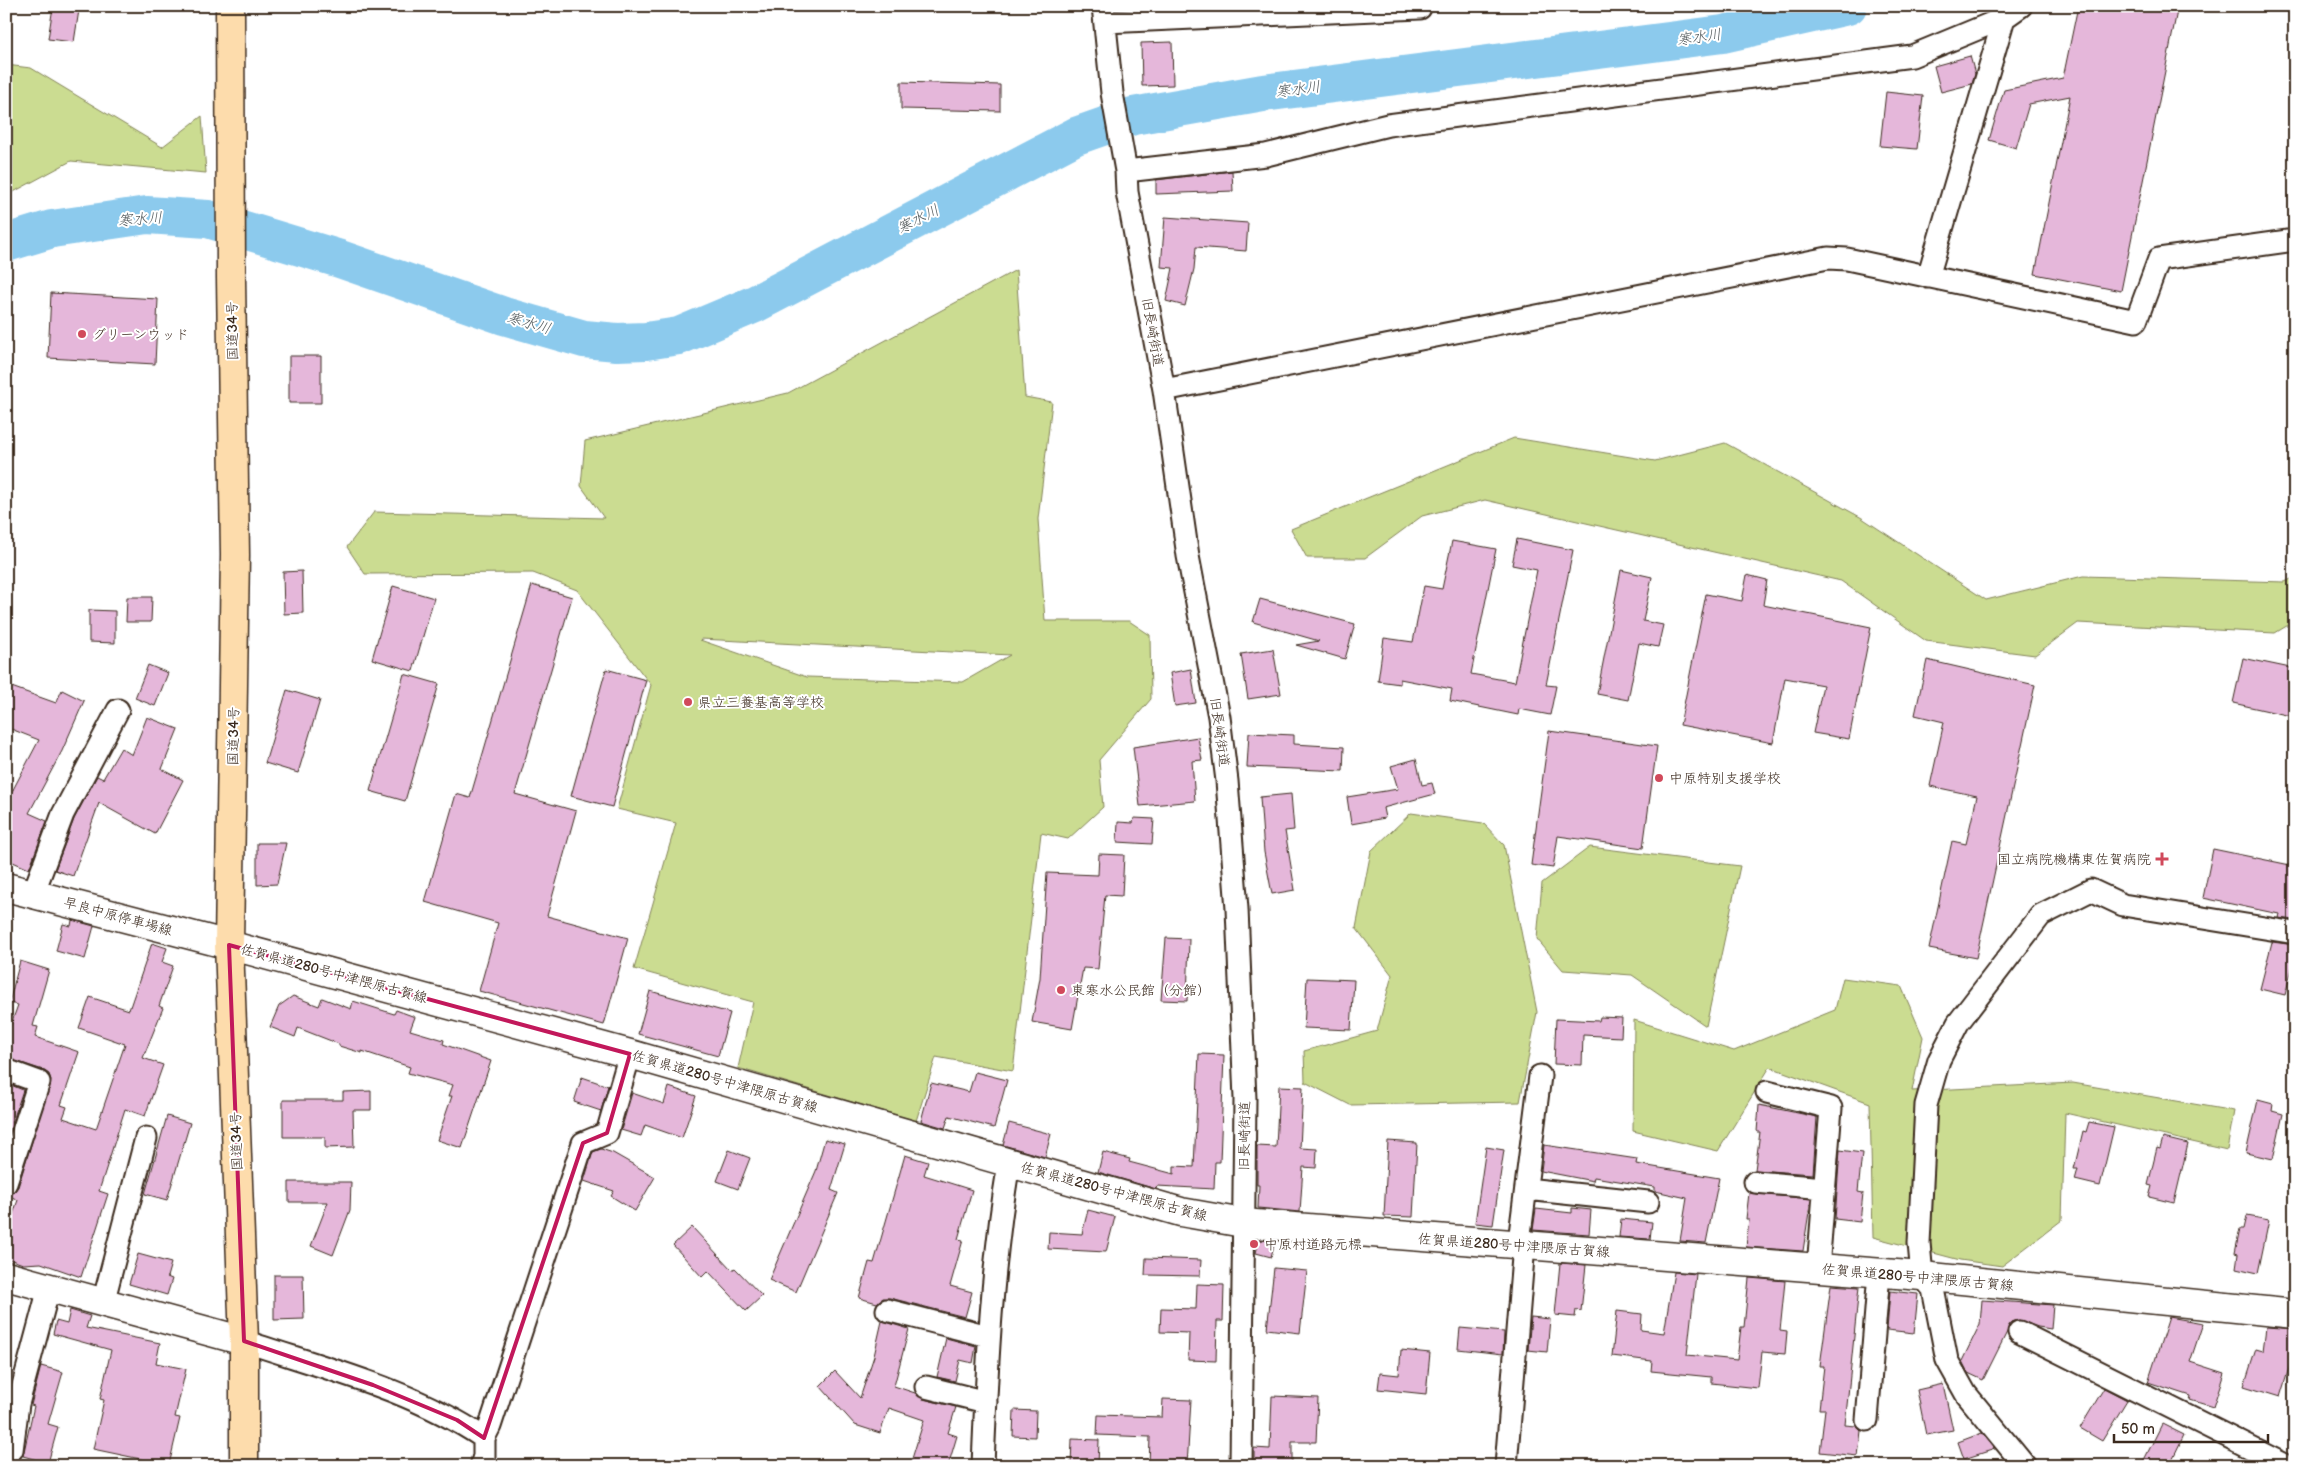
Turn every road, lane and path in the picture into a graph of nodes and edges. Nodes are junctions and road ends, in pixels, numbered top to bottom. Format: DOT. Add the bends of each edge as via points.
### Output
graph roads {
  1 [pos="230,6"];
  2 [pos="1420,6"];
  3 [pos="2013,12"];
  4 [pos="1104,14"];
  5 [pos="1126,171"];
  6 [pos="2295,240"];
  7 [pos="1928,277"];
  8 [pos="1164,390"];
  9 [pos="118,710"];
  10 [pos="6,887"];
  11 [pos="33,894"];
  12 [pos="2295,932"];
  13 [pos="229,945"];
  14 [pos="630,1054"];
  15 [pos="6,1070"];
  16 [pos="1540,1076"];
  17 [pos="1767,1092"];
  18 [pos="146,1138"];
  19 [pos="1009,1163"];
  20 [pos="1755,1182"];
  21 [pos="6,1183"];
  22 [pos="1825,1188"];
  23 [pos="1526,1189"];
  24 [pos="1648,1202"];
  25 [pos="1243,1223"];
  26 [pos="1524,1245"];
  27 [pos="1818,1268"];
  28 [pos="1879,1273"];
  29 [pos="6,1276"];
  30 [pos="1922,1276"];
  31 [pos="49,1288"];
  32 [pos="103,1302"];
  33 [pos="887,1310"];
  34 [pos="2295,1314"];
  35 [pos="2019,1332"];
  36 [pos="988,1336"];
  37 [pos="244,1341"];
  38 [pos="926,1387"];
  39 [pos="986,1402"];
  40 [pos="1867,1420"];
  41 [pos="484,1438"];
  42 [pos="12,1450"];
  43 [pos="244,1466"];
  44 [pos="481,1466"];
  45 [pos="983,1466"];
  46 [pos="1241,1466"];
  47 [pos="1506,1466"];
  48 [pos="2025,1466"];
  49 [pos="2286,1466"];
  1 -- 13 [label="highway, 国道34号" via="235,554"];
  2 -- 4 [label="street"];
  3 -- 5 [label="street" via="1912,56 1388,125 1266,155"];
  3 -- 7 [label="street"];
  4 -- 5 [label="street, 旧長崎街道" via="1112,92"];
  5 -- 8 [label="street, 旧長崎街道" via="1127,192"];
  6 -- 7 [label="street" via="2159,259 2136,321"];
  7 -- 8 [label="street" via="1828,258"];
  8 -- 25 [label="street, 旧長崎街道" via="1188,556 1219,717 1227,781 1238,909 1245,1099"];
  9 -- 11 [label="street" via="63,814"];
  10 -- 11 [label="main road, 早良中原停車場線"];
  11 -- 13 [label="main road, 早良中原停車場線"];
  12 -- 30 [label="street" via="2123,905 2091,890 2041,915 1958,1024 1939,1060 1931,1084 1926,1105 1919,1243"];
  13 -- 14 [label="main road, 佐賀県道280号中津隈原古賀線"];
  13 -- 37 [label="highway, 国道34号"];
  14 -- 19 [label="main road, 佐賀県道280号中津隈原古賀線"];
  14 -- 41 [label="street" via="607,1133 583,1143"];
  15 -- 21 [label="street" via="39,1082"];
  16 -- 23 [label="street"];
  17 -- 22 [label="street" via="1831,1108"];
  18 -- 32 [label="street"];
  19 -- 25 [label="main road, 佐賀県道280号中津隈原古賀線" via="1181,1212"];
  19 -- 36 [label="street" via="999,1224"];
  20 -- 22 [label="street"];
  22 -- 27 [label="street"];
  23 -- 24 [label="street"];
  23 -- 26 [label="street" via="1520,1234"];
  25 -- 26 [label="main road, 佐賀県道280号中津隈原古賀線"];
  25 -- 46 [label="street, 旧長崎街道"];
  26 -- 27 [label="main road, 佐賀県道280号中津隈原古賀線"];
  26 -- 47 [label="street"];
  27 -- 28 [label="main road, 佐賀県道280号中津隈原古賀線"];
  28 -- 30 [label="main road, 佐賀県道280号中津隈原古賀線"];
  28 -- 40 [label="street"];
  29 -- 31 [label="main road"];
  30 -- 34 [label="main road, 佐賀県道280号中津隈原古賀線"];
  30 -- 48 [label="street" via="1933,1289 1947,1360 1966,1394"];
  31 -- 32 [label="main road"];
  31 -- 42 [label="street" via="18,1404"];
  32 -- 37 [label="main road"];
  33 -- 36 [label="street"];
  35 -- 49 [label="street"];
  36 -- 39 [label="street"];
  37 -- 41 [label="street" via="373,1384 457,1420"];
  37 -- 43 [label="highway, 国道34号"];
  38 -- 39 [label="street"];
  39 -- 45 [label="street"];
  41 -- 44 [label="street"];
}
